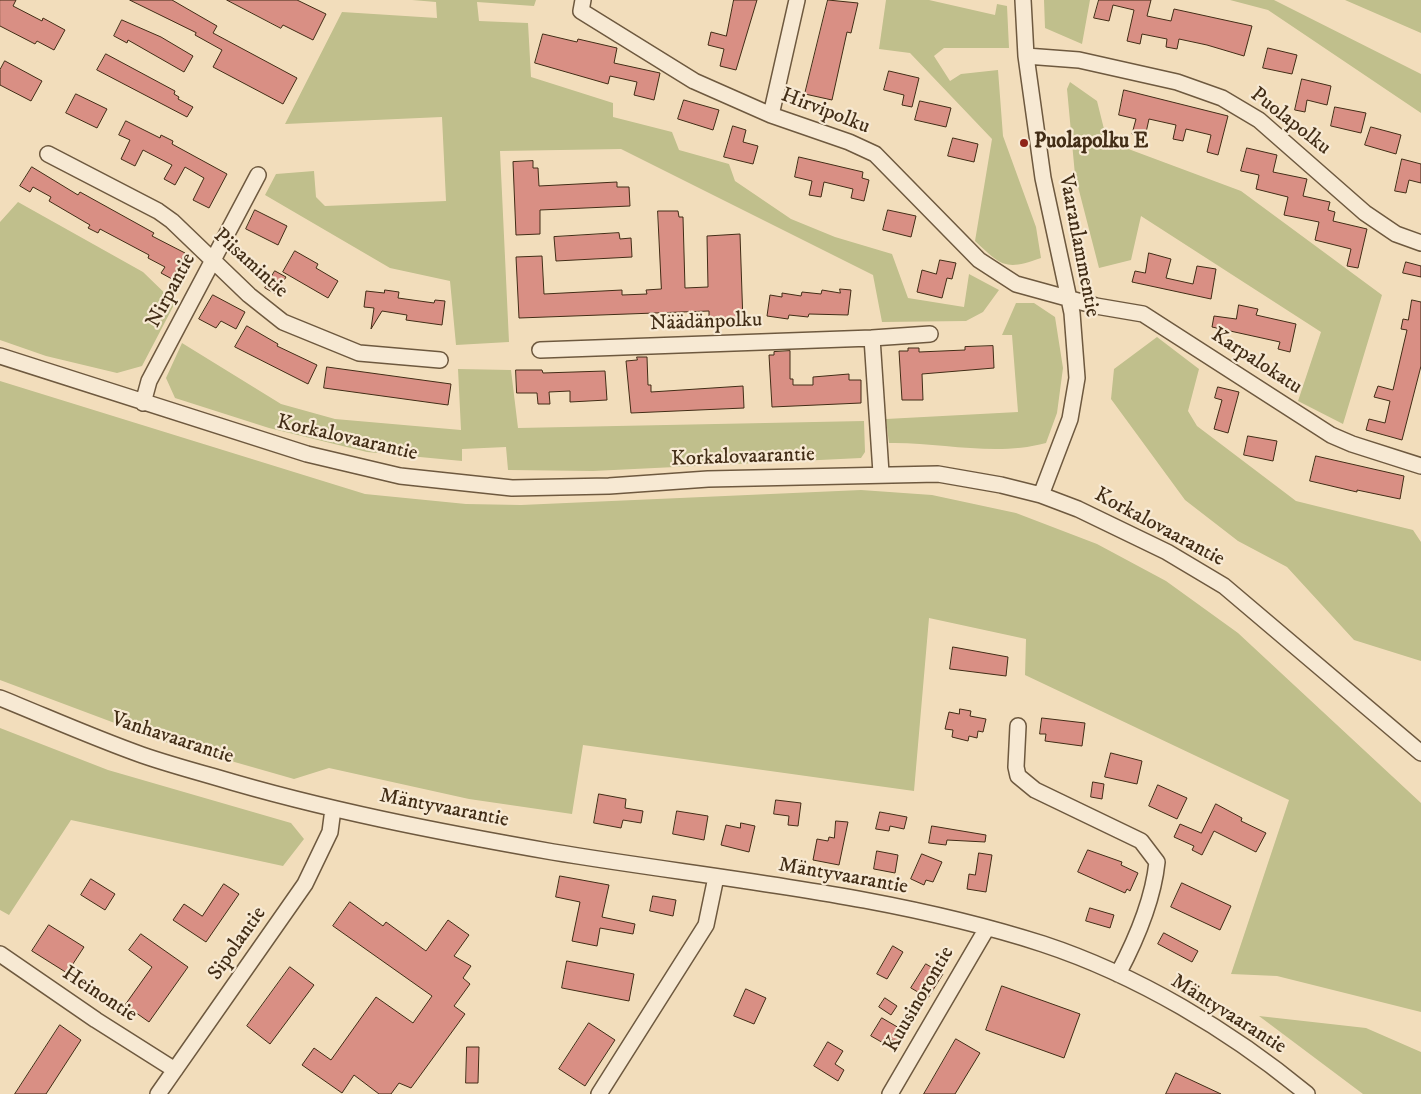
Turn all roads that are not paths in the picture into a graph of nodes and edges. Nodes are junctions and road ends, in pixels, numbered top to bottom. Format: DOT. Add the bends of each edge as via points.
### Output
graph roads {
  1 [pos="583,0"];
  2 [pos="797,0"];
  3 [pos="1023,0"];
  4 [pos="1026,56"];
  5 [pos="771,115"];
  6 [pos="48,154"];
  7 [pos="258,175"];
  8 [pos="1421,242"];
  9 [pos="213,260"];
  10 [pos="1068,297"];
  11 [pos="930,334"];
  12 [pos="872,338"];
  13 [pos="540,350"];
  14 [pos="0,356"];
  15 [pos="440,360"];
  16 [pos="143,403"];
  17 [pos="1421,466"];
  18 [pos="881,473"];
  19 [pos="1041,495"];
  20 [pos="0,698"];
  21 [pos="1018,726"];
  22 [pos="1418,744"];
  23 [pos="333,809"];
  24 [pos="716,877"];
  25 [pos="987,928"];
  26 [pos="0,954"];
  27 [pos="1118,974"];
  28 [pos="175,1070"];
  29 [pos="158,1094"];
  30 [pos="599,1094"];
  31 [pos="890,1094"];
  32 [pos="1307,1094"];
  1 -- 5 [label="street, Hirvipolku" via="581,11 694,81"];
  2 -- 5 [label="street"];
  3 -- 4 [label="street, Vaaranlammentie"];
  4 -- 8 [label="street, Puolapolku" via="1078,60 1177,82 1222,98 1259,120 1365,213 1396,234"];
  4 -- 10 [label="street, Vaaranlammentie" via="1043,178"];
  5 -- 10 [label="street, Hirvipolku" via="875,154 990,269 1016,284"];
  6 -- 9 [label="street, Piisamintie" via="158,210"];
  7 -- 9 [label="street, Nirpantie"];
  9 -- 15 [label="street, Piisamintie" via="282,322 320,339 360,353"];
  9 -- 16 [label="street, Nirpantie" via="149,381"];
  10 -- 17 [label="street, Karpalokatu" via="1096,306 1144,314 1331,435"];
  10 -- 19 [label="street, Vaaranlammentie" via="1077,378 1070,419"];
  11 -- 12 [label="street, Näädänpolku"];
  12 -- 13 [label="street, Näädänpolku"];
  12 -- 18 [label="street"];
  14 -- 16 [label="street, Korkalovaarantie"];
  16 -- 18 [label="street, Korkalovaarantie" via="306,454 400,476 512,488"];
  18 -- 19 [label="street, Korkalovaarantie" via="938,474"];
  19 -- 22 [label="street, Korkalovaarantie" via="1167,552 1224,586"];
  20 -- 23 [label="street, Vanhavaarantie" via="143,755"];
  21 -- 27 [label="street" via="1018,776 1035,790 1141,841 1157,862 1154,884"];
  23 -- 24 [label="street, Mäntyvaarantie" via="552,852"];
  23 -- 28 [label="street, Sipolantie" via="330,832 305,884"];
  24 -- 25 [label="street, Mäntyvaarantie" via="870,902"];
  24 -- 30 [label="street" via="706,925"];
  25 -- 27 [label="street, Mäntyvaarantie" via="1046,945"];
  25 -- 31 [label="street, Kuusinorontie"];
  26 -- 28 [label="street, Heinontie"];
  27 -- 32 [label="street, Mäntyvaarantie" via="1202,1019 1271,1064"];
  28 -- 29 [label="street, Sipolantie"];
}
